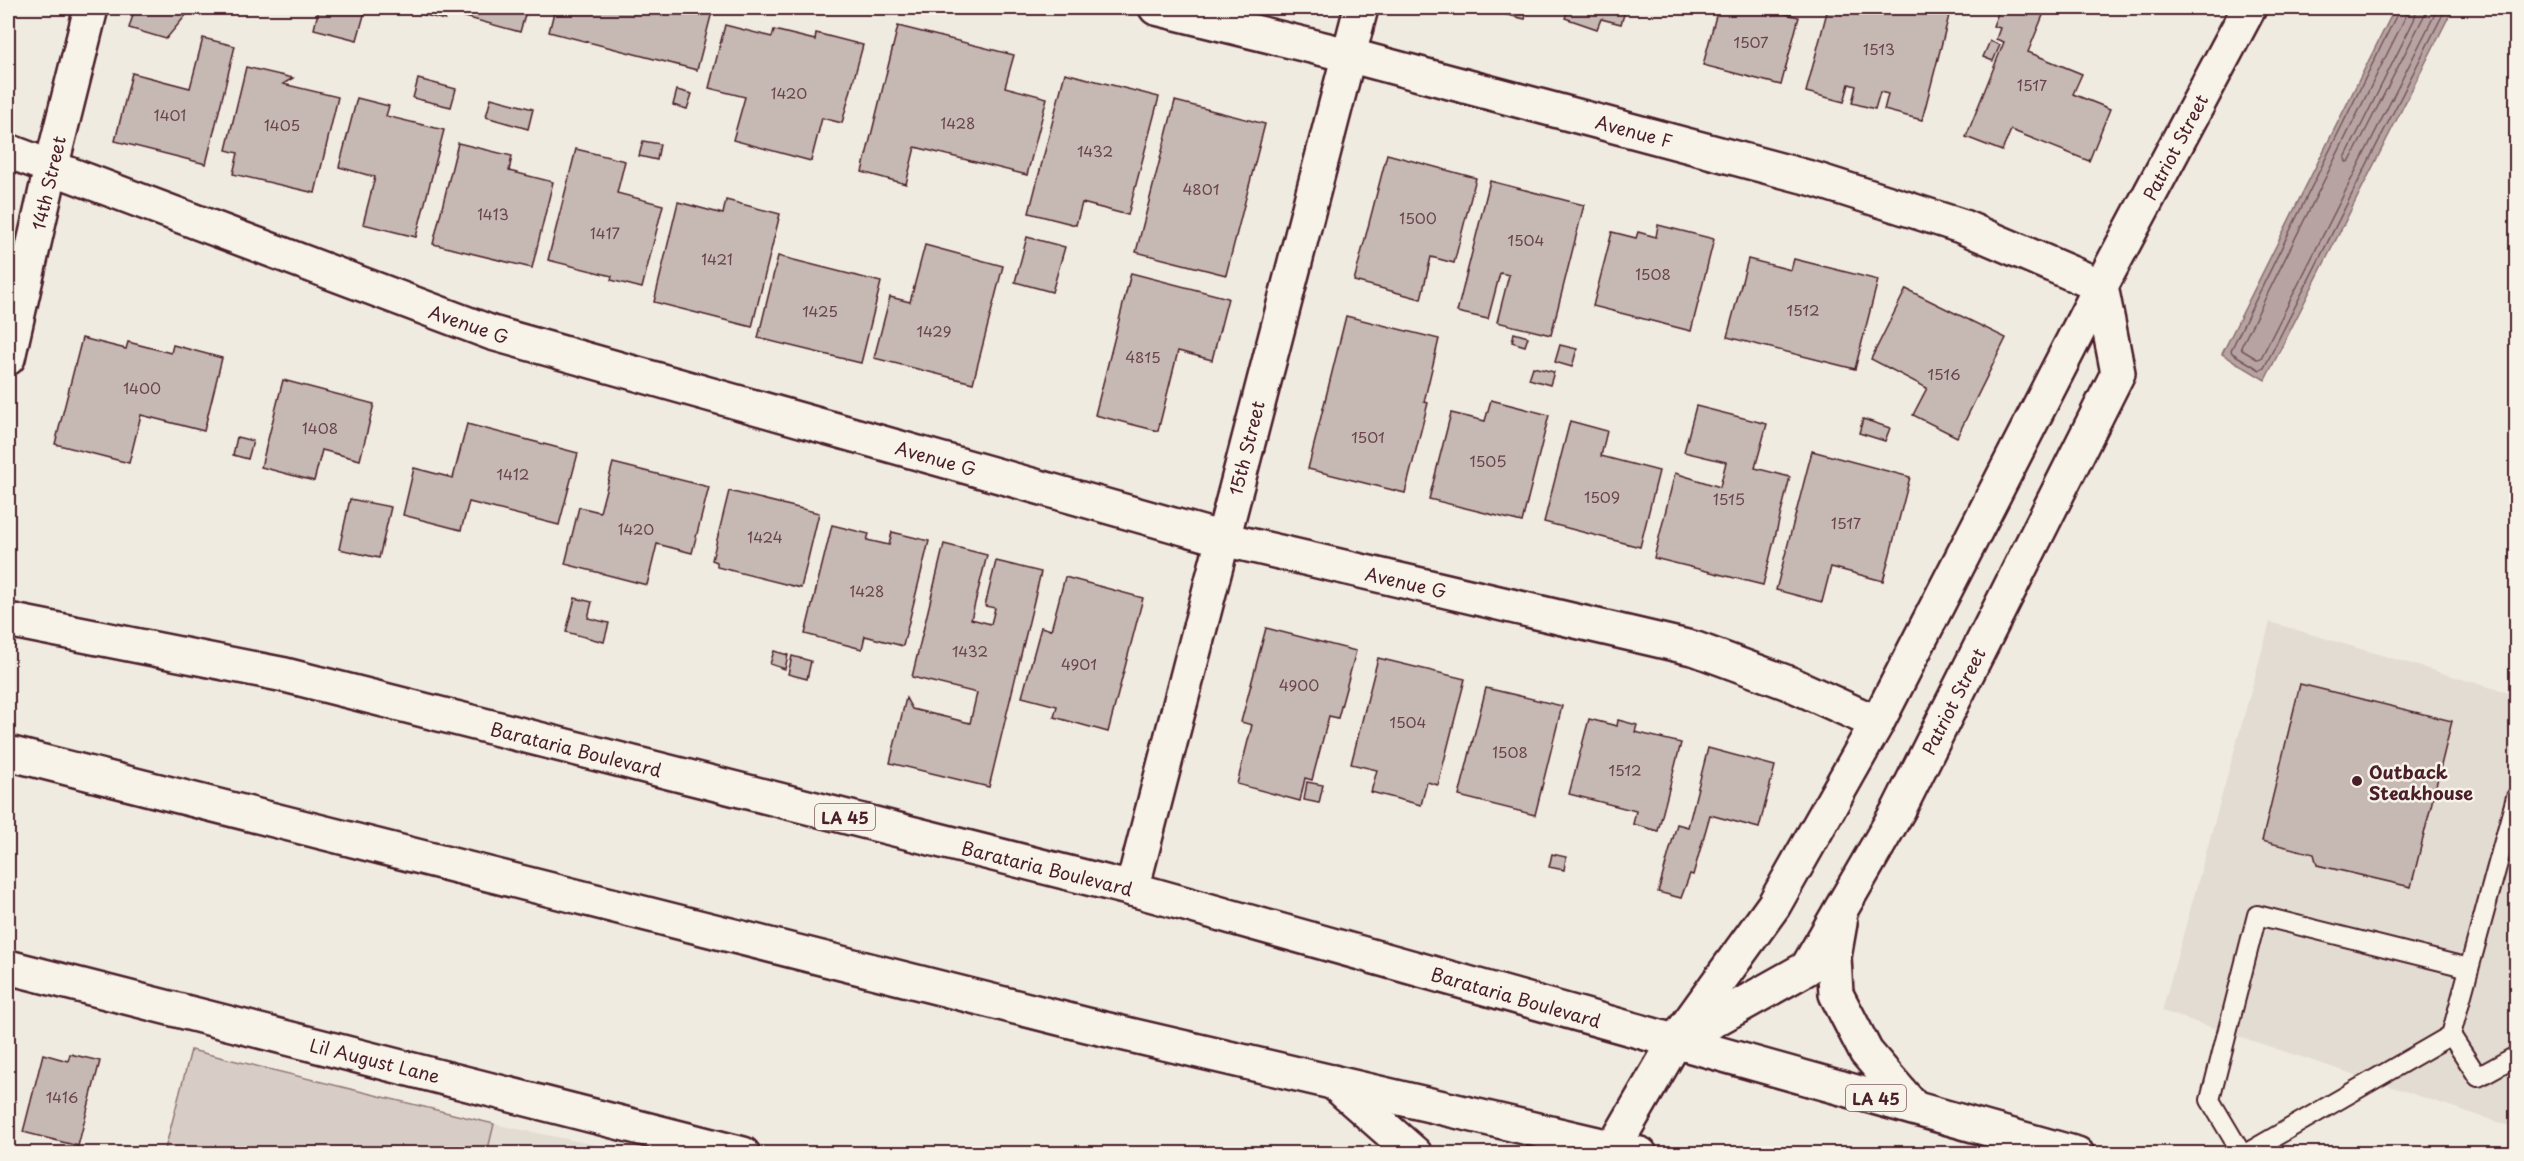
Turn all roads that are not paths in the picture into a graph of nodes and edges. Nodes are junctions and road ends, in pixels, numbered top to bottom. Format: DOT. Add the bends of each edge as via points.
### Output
graph roads {
  1 [pos="91,8"];
  2 [pos="1156,8"];
  3 [pos="1361,8"];
  4 [pos="2249,8"];
  5 [pos="1348,55"];
  6 [pos="8,151"];
  7 [pos="51,168"];
  8 [pos="2102,286"];
  9 [pos="8,358"];
  10 [pos="1223,539"];
  11 [pos="8,620"];
  12 [pos="1877,723"];
  13 [pos="8,753"];
  14 [pos="2517,797"];
  15 [pos="1132,889"];
  16 [pos="1843,905"];
  17 [pos="8,967"];
  18 [pos="2469,968"];
  19 [pos="2451,1035"];
  20 [pos="1675,1042"];
  21 [pos="2517,1056"];
  22 [pos="1333,1082"];
  23 [pos="1914,1108"];
  24 [pos="1619,1151"];
  25 [pos="743,1154"];
  26 [pos="1415,1154"];
  27 [pos="2077,1154"];
  28 [pos="2244,1154"];
  1 -- 7 [label="main road, 14th Street"];
  2 -- 5 [label="main road, Avenue F"];
  3 -- 5 [label="main road, 15th Street"];
  4 -- 8 [label="main road, Patriot Street"];
  5 -- 8 [label="main road, Avenue F" via="1814,179 1961,226"];
  5 -- 10 [label="main road, 15th Street"];
  6 -- 7 [label="main road, Avenue G"];
  7 -- 9 [label="main road, 14th Street"];
  7 -- 10 [label="main road, Avenue G" via="492,333"];
  8 -- 12 [label="main road, Patriot Street"];
  8 -- 16 [label="main road, Patriot Street" via="2118,373 1899,809"];
  10 -- 12 [label="main road, Avenue G" via="1696,650 1791,684"];
  10 -- 15 [label="main road, 15th Street"];
  11 -- 15 [label="main road, Barataria Boulevard / LA 45" via="285,675"];
  12 -- 20 [label="main road, Patriot Street" via="1774,905"];
  13 -- 22 [label="main road" via="1075,1023"];
  14 -- 18 [label="lane"];
  15 -- 20 [label="main road, Barataria Boulevard / LA 45"];
  16 -- 20 [label="main road, Patriot Street" via="1807,968"];
  16 -- 23 [label="main road" via="1834,957 1836,994 1866,1052"];
  17 -- 25 [label="main road, Lil August Lane"];
  18 -- 19 [label="lane"];
  18 -- 28 [label="lane" via="2257,915 2210,1100"];
  19 -- 21 [label="lane" via="2478,1077"];
  19 -- 28 [label="lane"];
  20 -- 23 [label="main road, Barataria Boulevard / LA 45"];
  20 -- 24 [label="main road, Patriot Street"];
  22 -- 24 [label="main road"];
  22 -- 26 [label="main road"];
  23 -- 27 [label="main road, Barataria Boulevard / LA 45"];
}
